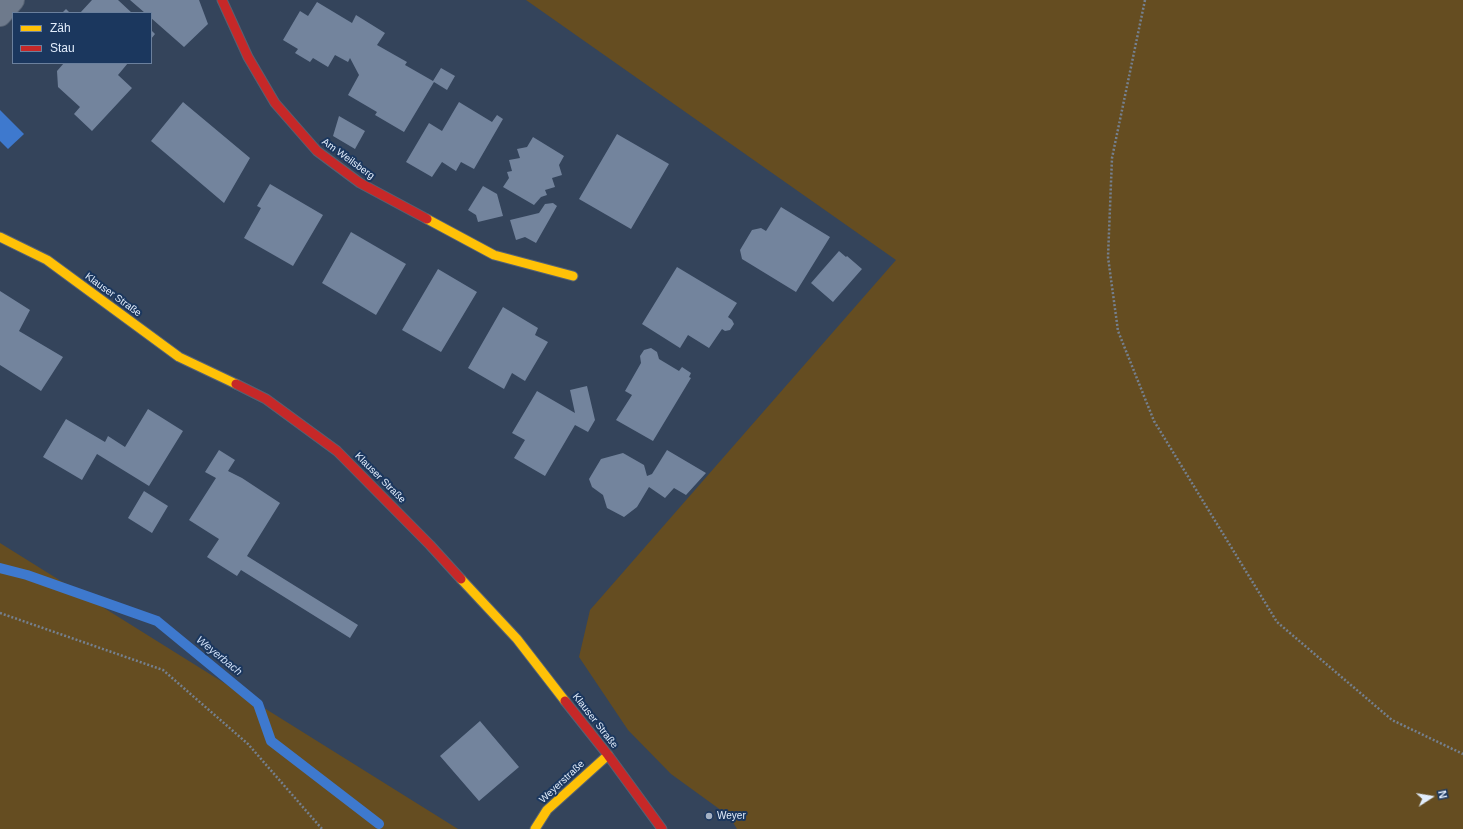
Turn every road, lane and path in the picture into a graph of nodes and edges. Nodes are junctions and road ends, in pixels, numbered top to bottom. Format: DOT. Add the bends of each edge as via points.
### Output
graph roads {
  1 [pos="13,0"];
  2 [pos="222,0"];
  3 [pos="1145,0"];
  4 [pos="0,15"];
  5 [pos="0,237"];
  6 [pos="573,276"];
  7 [pos="0,613"];
  8 [pos="1463,754"];
  9 [pos="608,755"];
  10 [pos="322,829"];
  11 [pos="535,829"];
  12 [pos="662,829"];
  1 -- 4 [label="street"];
  2 -- 6 [label="main road, Am Weilsberg" via="248,57 275,103 316,151 360,183 494,255"];
  3 -- 8 [label="path" via="1112,158 1108,257 1118,331 1154,421 1277,622 1392,720"];
  5 -- 9 [label="main road, Klauser Straße" via="47,260 180,357 266,399 337,451 518,639"];
  7 -- 10 [label="path" via="163,670 248,744"];
  9 -- 11 [label="main road, Weyerstraße" via="547,810"];
  9 -- 12 [label="main road, Klauser Straße"];
}
